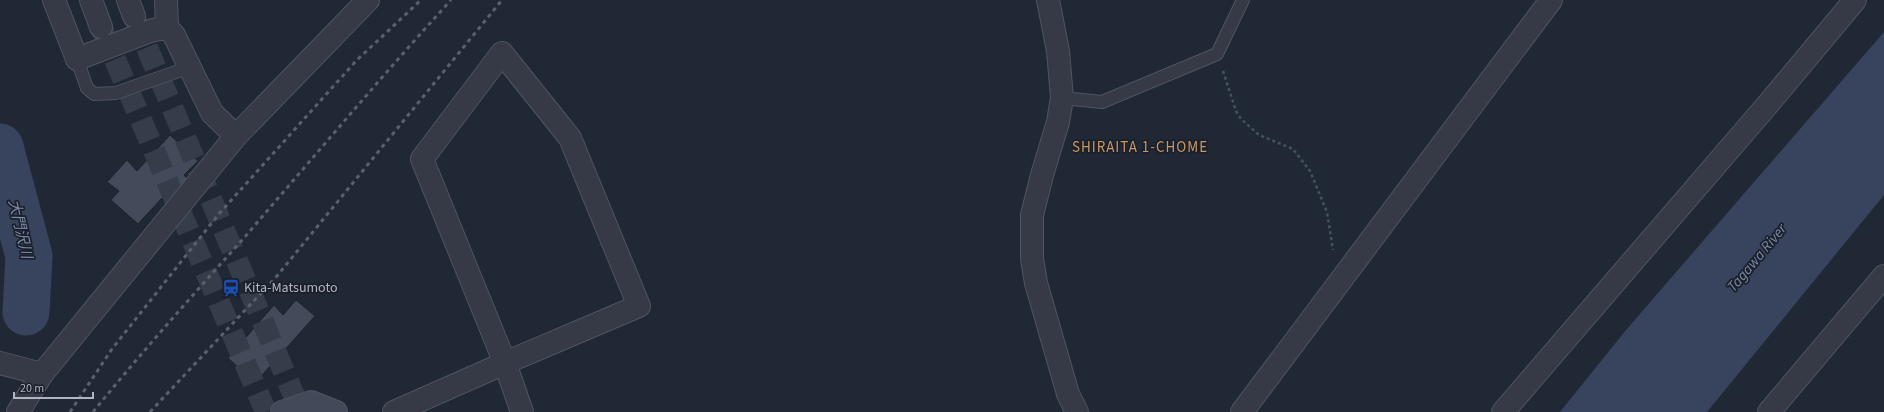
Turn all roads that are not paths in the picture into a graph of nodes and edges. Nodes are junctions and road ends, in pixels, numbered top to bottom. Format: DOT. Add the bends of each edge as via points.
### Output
graph roads {
  1 [pos="54,0"];
  2 [pos="91,0"];
  3 [pos="166,0"];
  4 [pos="368,0"];
  5 [pos="1048,0"];
  6 [pos="1243,0"];
  7 [pos="1551,0"];
  8 [pos="1855,0"];
  9 [pos="101,27"];
  10 [pos="167,28"];
  11 [pos="77,59"];
  12 [pos="190,67"];
  13 [pos="1062,98"];
  14 [pos="236,136"];
  15 [pos="1884,276"];
  16 [pos="0,363"];
  17 [pos="505,363"];
  18 [pos="42,374"];
  19 [pos="18,412"];
  20 [pos="282,412"];
  21 [pos="336,412"];
  22 [pos="394,412"];
  23 [pos="522,412"];
  24 [pos="1077,412"];
  25 [pos="1242,412"];
  26 [pos="1503,412"];
  27 [pos="1769,412"];
  1 -- 11 [label="street"];
  2 -- 9 [label="street"];
  3 -- 10 [label="street"];
  4 -- 14 [label="street"];
  5 -- 13 [label="street" via="1058,51"];
  6 -- 13 [label="lane" via="1217,54 1102,102"];
  7 -- 25 [label="street"];
  8 -- 26 [label="street"];
  10 -- 11 [label="street" via="153,30"];
  10 -- 12 [label="street" via="174,35"];
  11 -- 12 [label="lane" via="87,88 94,94 116,93"];
  12 -- 14 [label="street" via="212,113"];
  13 -- 24 [label="street" via="1058,122 1032,215 1032,259 1036,283 1068,394"];
  14 -- 18 [label="street"];
  15 -- 27 [label="street"];
  16 -- 18 [label="street"];
  17 -- 17 [label="street" via="639,306 570,138 502,53 422,159"];
  17 -- 22 [label="street"];
  17 -- 23 [label="street"];
  18 -- 19 [label="street"];
  20 -- 21 [label="main road" via="311,402"];
}
